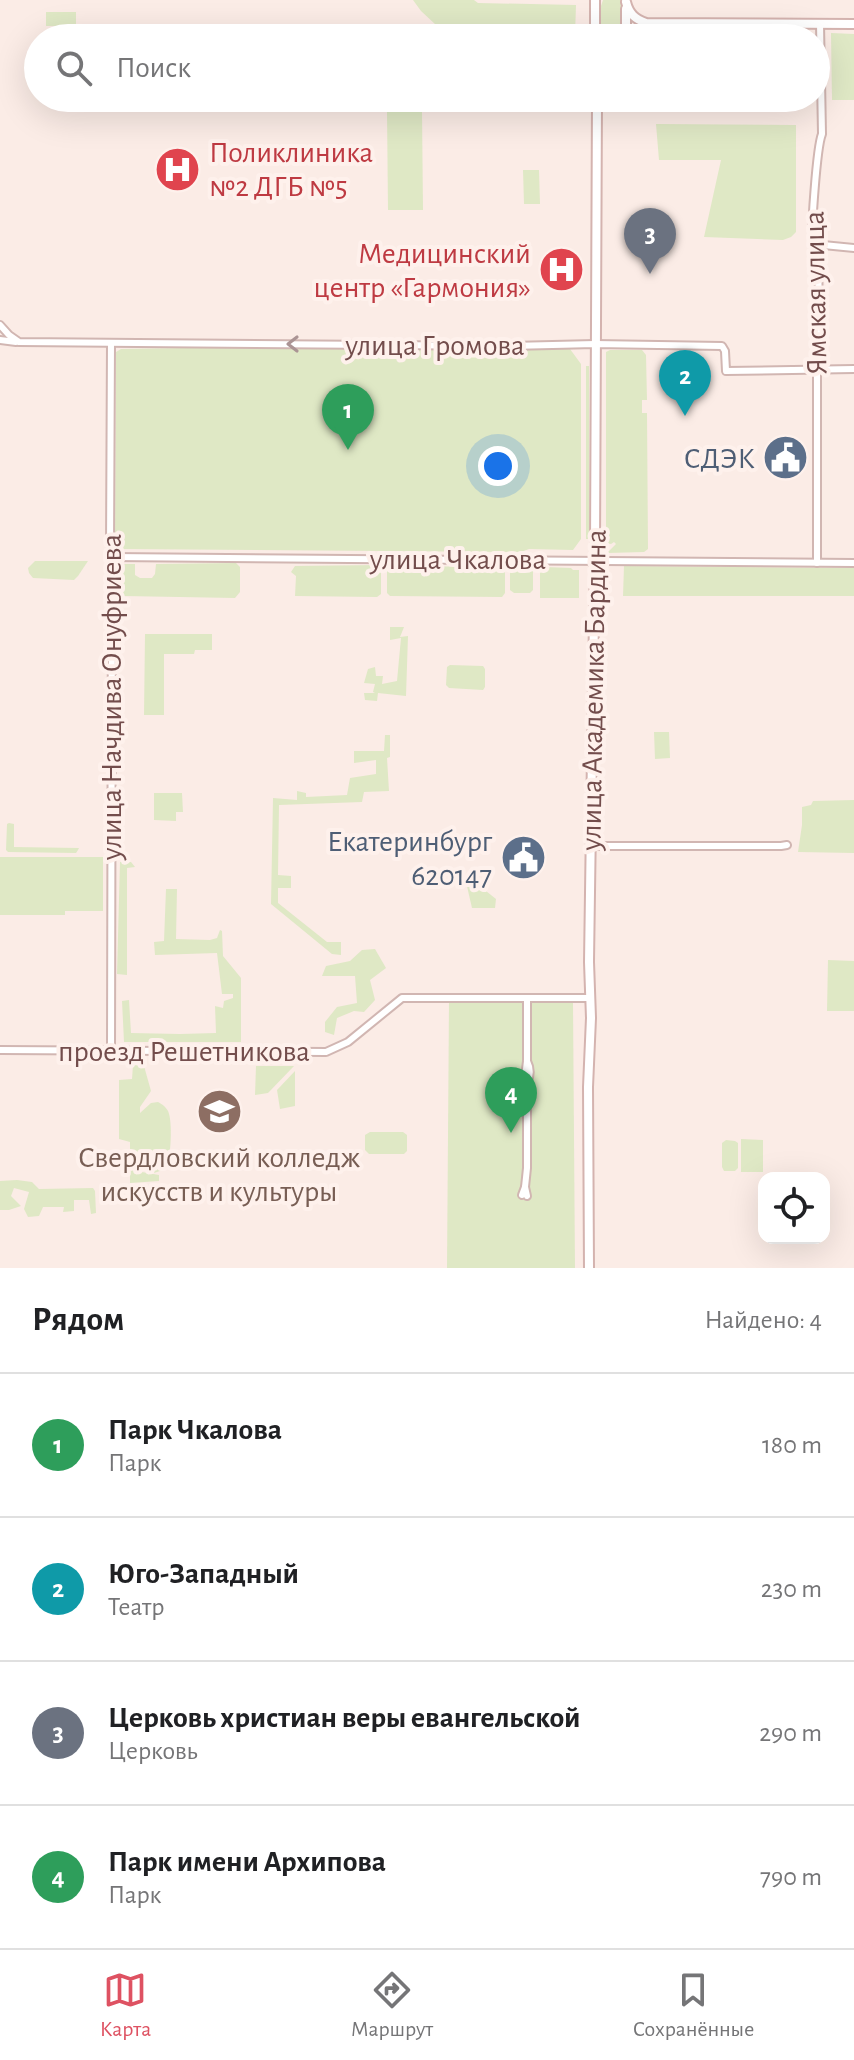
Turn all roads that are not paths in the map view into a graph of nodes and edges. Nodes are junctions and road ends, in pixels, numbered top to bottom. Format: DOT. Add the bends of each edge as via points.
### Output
graph roads {
  1 [pos="626,1"];
  2 [pos="596,3"];
  3 [pos="646,23"];
  4 [pos="595,24"];
  5 [pos="627,24"];
  6 [pos="820,24"];
  7 [pos="854,24"];
  8 [pos="597,112"];
  9 [pos="822,112"];
  10 [pos="813,244"];
  11 [pos="854,248"];
  12 [pos="0,326"];
  13 [pos="0,340"];
  14 [pos="19,342"];
  15 [pos="111,343"];
  16 [pos="595,344"];
  17 [pos="819,369"];
  18 [pos="854,369"];
  19 [pos="111,557"];
  20 [pos="594,561"];
  21 [pos="817,563"];
  22 [pos="854,563"];
  23 [pos="787,845"];
  24 [pos="590,846"];
  25 [pos="527,998"];
  26 [pos="590,998"];
  27 [pos="0,1050"];
  28 [pos="111,1051"];
  29 [pos="524,1195"];
  30 [pos="589,1268"];
  1 -- 3 [label="street" via="629,12"];
  1 -- 5 [label="street"];
  2 -- 4 [label="street"];
  3 -- 6 [label="street"];
  6 -- 7 [label="street"];
  8 -- 16 [label="street, улица Академика Бардина"];
  9 -- 10 [label="street, Ямская улица"];
  10 -- 11 [label="street"];
  10 -- 17 [label="street, Ямская улица" via="818,259"];
  12 -- 14 [label="street"];
  13 -- 14 [label="street, улица Громова"];
  14 -- 15 [label="street, улица Громова"];
  16 -- 15 [label="street, улица Громова, one-way"];
  15 -- 19 [label="street, улица Начдива Онуфриева"];
  16 -- 17 [label="street, улица Громова" via="722,346 726,371"];
  16 -- 20 [label="street, улица Академика Бардина"];
  17 -- 18 [label="street, улица Громова"];
  17 -- 21 [label="street, Ямская улица"];
  19 -- 20 [label="street, улица Чкалова"];
  19 -- 28 [label="street, улица Начдива Онуфриева"];
  20 -- 21 [label="street, улица Чкалова"];
  20 -- 24 [label="street, улица Академика Бардина"];
  21 -- 22 [label="street, улица Чкалова"];
  23 -- 24 [label="street"];
  24 -- 26 [label="street, улица Академика Бардина"];
  25 -- 26 [label="street, проезд Решетникова"];
  25 -- 28 [label="street, проезд Решетникова" via="402,998 348,1042 326,1052"];
  25 -- 29 [label="street"];
  26 -- 30 [label="street, улица Академика Бардина"];
  27 -- 28 [label="street, проезд Решетникова"];
}
